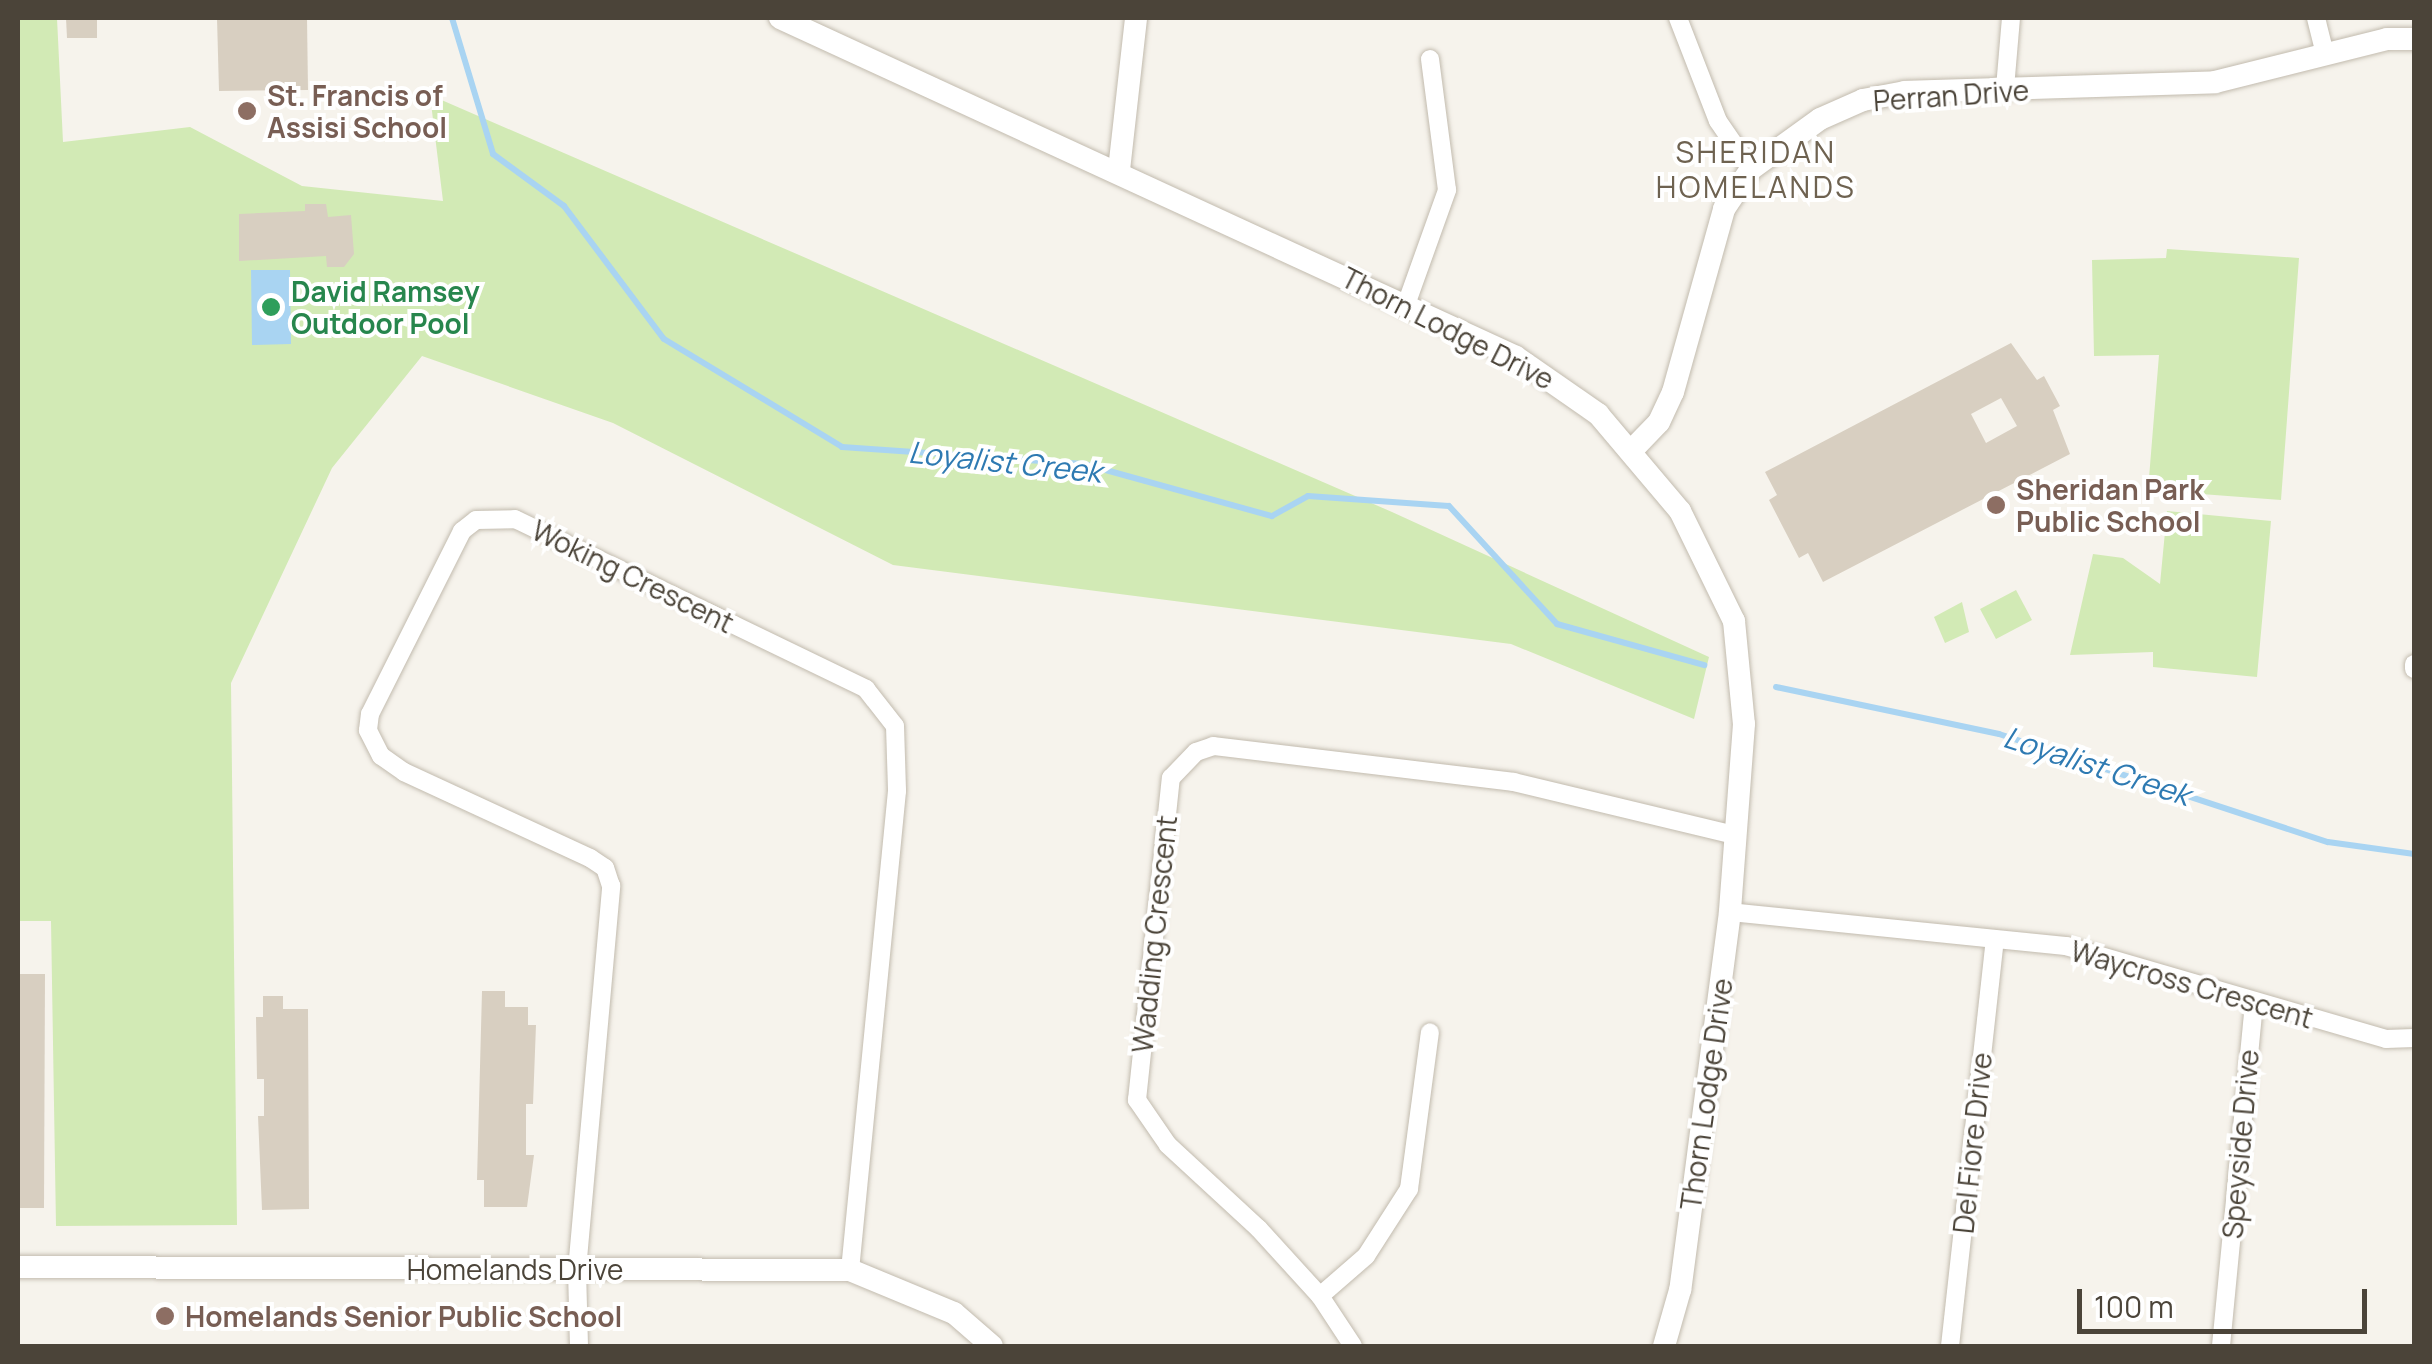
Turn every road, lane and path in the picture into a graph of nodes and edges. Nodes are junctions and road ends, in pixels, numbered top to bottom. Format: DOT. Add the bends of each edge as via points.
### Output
graph roads {
  1 [pos="780,18"];
  2 [pos="1136,18"];
  3 [pos="1678,18"];
  4 [pos="2011,18"];
  5 [pos="2316,18"];
  6 [pos="2414,39"];
  7 [pos="2325,54"];
  8 [pos="1430,60"];
  9 [pos="2005,88"];
  10 [pos="1751,169"];
  11 [pos="1119,170"];
  12 [pos="1407,302"];
  13 [pos="1633,449"];
  14 [pos="1731,834"];
  15 [pos="1730,912"];
  16 [pos="1995,940"];
  17 [pos="2254,1002"];
  18 [pos="1430,1032"];
  19 [pos="2414,1038"];
  20 [pos="18,1267"];
  21 [pos="577,1270"];
  22 [pos="850,1270"];
  23 [pos="1320,1296"];
  24 [pos="579,1346"];
  25 [pos="992,1346"];
  26 [pos="1353,1346"];
  27 [pos="1664,1346"];
  28 [pos="1950,1346"];
  29 [pos="2221,1346"];
  1 -- 11 [label="street, Thorn Lodge Drive"];
  2 -- 11 [label="street"];
  3 -- 10 [label="street" via="1718,121"];
  4 -- 9 [label="street"];
  5 -- 7 [label="street"];
  6 -- 7 [label="street, Perran Drive"];
  7 -- 9 [label="street, Perran Drive" via="2215,82"];
  8 -- 12 [label="street" via="1448,190"];
  9 -- 10 [label="street, Perran Drive" via="1863,100 1784,140"];
  10 -- 13 [label="street, Perran Drive" via="1724,209 1708,250 1673,392 1659,422"];
  11 -- 12 [label="street, Thorn Lodge Drive"];
  12 -- 13 [label="street, Thorn Lodge Drive" via="1558,383"];
  13 -- 14 [label="street, Thorn Lodge Drive" via="1697,536 1734,621 1744,724"];
  14 -- 15 [label="street, Thorn Lodge Drive"];
  14 -- 23 [label="street, Wadding Crescent" via="1514,782 1213,746 1181,767 1172,778 1161,838 1137,1100 1168,1145 1260,1228"];
  15 -- 16 [label="street, Waycross Crescent"];
  15 -- 27 [label="street, Thorn Lodge Drive" via="1680,1290"];
  16 -- 17 [label="street, Waycross Crescent" via="2066,946"];
  16 -- 28 [label="street, Del Fiore Drive"];
  17 -- 19 [label="street, Waycross Crescent" via="2386,1039"];
  17 -- 29 [label="street, Speyside Drive"];
  18 -- 23 [label="street" via="1409,1189 1366,1256"];
  20 -- 21 [label="street, Homelands Drive"];
  21 -- 22 [label="street, Homelands Drive"];
  21 -- 22 [label="street, Woking Crescent" via="611,886 605,868 404,772 381,756 368,730 462,530 495,516 515,518 866,689 895,726 897,790"];
  21 -- 24 [label="street"];
  22 -- 25 [label="street, Homelands Drive" via="939,1306"];
  23 -- 26 [label="street, Wadding Crescent"];
}
